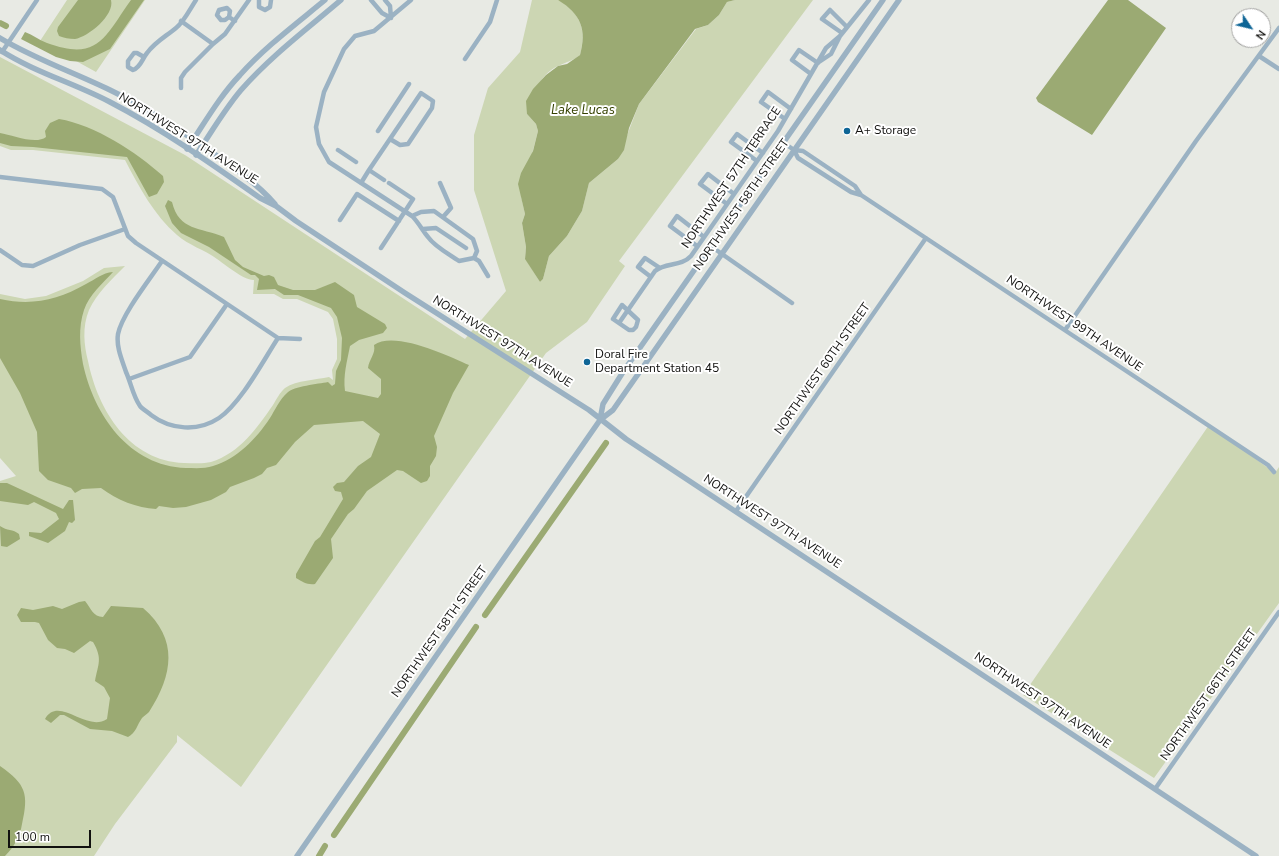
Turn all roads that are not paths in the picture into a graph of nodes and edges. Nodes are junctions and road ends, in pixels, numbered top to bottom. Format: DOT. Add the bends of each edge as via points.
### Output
graph roads {
  1 [pos="37,0"];
  2 [pos="196,0"];
  3 [pos="249,0"];
  4 [pos="258,0"];
  5 [pos="271,0"];
  6 [pos="325,0"];
  7 [pos="342,0"];
  8 [pos="371,0"];
  9 [pos="385,0"];
  10 [pos="411,0"];
  11 [pos="498,0"];
  12 [pos="869,0"];
  13 [pos="883,0"];
  14 [pos="898,0"];
  15 [pos="229,17"];
  16 [pos="390,18"];
  17 [pos="182,21"];
  18 [pos="235,21"];
  19 [pos="847,27"];
  20 [pos="1279,28"];
  21 [pos="841,34"];
  22 [pos="0,38"];
  23 [pos="8,42"];
  24 [pos="213,44"];
  25 [pos="1,51"];
  26 [pos="1259,56"];
  27 [pos="144,57"];
  28 [pos="465,59"];
  29 [pos="818,63"];
  30 [pos="1279,69"];
  31 [pos="811,74"];
  32 [pos="234,81"];
  33 [pos="409,84"];
  34 [pos="181,88"];
  35 [pos="243,88"];
  36 [pos="791,109"];
  37 [pos="785,119"];
  38 [pos="378,131"];
  39 [pos="390,139"];
  40 [pos="193,140"];
  41 [pos="784,143"];
  42 [pos="202,146"];
  43 [pos="187,149"];
  44 [pos="338,150"];
  45 [pos="794,150"];
  46 [pos="763,153"];
  47 [pos="196,155"];
  48 [pos="757,161"];
  49 [pos="356,162"];
  50 [pos="369,170"];
  51 [pos="0,177"];
  52 [pos="384,180"];
  53 [pos="361,183"];
  54 [pos="440,183"];
  55 [pos="389,184"];
  56 [pos="734,194"];
  57 [pos="861,195"];
  58 [pos="727,204"];
  59 [pos="276,206"];
  60 [pos="405,212"];
  61 [pos="412,216"];
  62 [pos="443,217"];
  63 [pos="340,220"];
  64 [pos="399,221"];
  65 [pos="125,229"];
  66 [pos="423,229"];
  67 [pos="704,237"];
  68 [pos="926,238"];
  69 [pos="697,246"];
  70 [pos="712,247"];
  71 [pos="381,248"];
  72 [pos="466,248"];
  73 [pos="0,250"];
  74 [pos="722,254"];
  75 [pos="474,258"];
  76 [pos="162,261"];
  77 [pos="660,268"];
  78 [pos="488,276"];
  79 [pos="651,277"];
  80 [pos="792,303"];
  81 [pos="228,304"];
  82 [pos="628,310"];
  83 [pos="619,323"];
  84 [pos="1065,330"];
  85 [pos="278,338"];
  86 [pos="300,339"];
  87 [pos="129,379"];
  88 [pos="600,420"];
  89 [pos="1274,472"];
  90 [pos="736,511"];
  91 [pos="1279,612"];
  92 [pos="1155,789"];
  93 [pos="297,856"];
  94 [pos="1256,856"];
  1 -- 23 [label="street"];
  2 -- 17 [label="street"];
  3 -- 18 [label="street"];
  4 -- 5 [label="street" via="259,7 265,10 270,7"];
  6 -- 32 [label="street" via="262,52"];
  7 -- 35 [label="street" via="276,54"];
  8 -- 16 [label="street"];
  9 -- 16 [label="street" via="390,6"];
  10 -- 16 [label="street"];
  11 -- 28 [label="street" via="490,22"];
  12 -- 19 [label="street, NORTHWEST 57TH TERRACE"];
  13 -- 41 [label="street, NORTHWEST 58TH STREET"];
  14 -- 45 [label="street, NORTHWEST 58TH STREET"];
  15 -- 18 [label="street"];
  16 -- 53 [label="street" via="374,31 355,36 344,49 319,106 316,127 319,144 329,162"];
  17 -- 24 [label="street"];
  17 -- 27 [label="street" via="177,28 157,41"];
  18 -- 24 [label="street"];
  19 -- 21 [label="street, NORTHWEST 57TH TERRACE"];
  19 -- 21 [label="street" via="830,10 827,12 822,19"];
  20 -- 26 [label="street"];
  21 -- 29 [label="street, NORTHWEST 57TH TERRACE" via="828,45"];
  21 -- 29 [label="street, NORTHWEST 57TH TERRACE" via="833,51"];
  22 -- 23 [label="street, NORTHWEST 97TH AVENUE"];
  23 -- 25 [label="street"];
  23 -- 40 [label="street, NORTHWEST 97TH AVENUE" via="111,90"];
  24 -- 34 [label="street" via="185,72 181,78"];
  25 -- 43 [label="street, NORTHWEST 97TH AVENUE" via="30,67 108,101"];
  26 -- 30 [label="street"];
  26 -- 84 [label="street" via="1196,141"];
  29 -- 31 [label="street, NORTHWEST 57TH TERRACE"];
  29 -- 31 [label="street" via="799,50 792,60"];
  31 -- 36 [label="street, NORTHWEST 57TH TERRACE"];
  32 -- 35 [label="street"];
  32 -- 40 [label="street"];
  33 -- 38 [label="street"];
  35 -- 42 [label="street"];
  36 -- 37 [label="street, NORTHWEST 57TH TERRACE"];
  36 -- 37 [label="street" via="768,92 761,102"];
  37 -- 46 [label="street, NORTHWEST 57TH TERRACE"];
  39 -- 39 [label="street" via="421,93 432,101 432,108 408,144 400,145"];
  39 -- 50 [label="street"];
  40 -- 42 [label="street, NORTHWEST 97TH AVENUE"];
  40 -- 43 [label="street"];
  41 -- 45 [label="street"];
  41 -- 70 [label="street, NORTHWEST 58TH STREET"];
  42 -- 47 [label="street"];
  42 -- 59 [label="street, NORTHWEST 97TH AVENUE" via="237,169 265,192"];
  43 -- 47 [label="street, NORTHWEST 97TH AVENUE"];
  44 -- 49 [label="street"];
  45 -- 57 [label="street, NORTHWEST 99TH AVENUE" via="798,158 851,192"];
  45 -- 57 [label="street, NORTHWEST 99TH AVENUE" via="803,151 855,186"];
  45 -- 74 [label="street, NORTHWEST 58TH STREET"];
  46 -- 48 [label="street, NORTHWEST 57TH TERRACE"];
  46 -- 48 [label="street" via="737,134 731,142"];
  47 -- 59 [label="street, NORTHWEST 97TH AVENUE"];
  48 -- 56 [label="street, NORTHWEST 57TH TERRACE"];
  50 -- 52 [label="street"];
  50 -- 53 [label="street"];
  51 -- 65 [label="street" via="102,189 113,197"];
  53 -- 60 [label="street"];
  54 -- 62 [label="street" via="451,208"];
  55 -- 60 [label="street" via="413,199"];
  56 -- 58 [label="street, NORTHWEST 57TH TERRACE"];
  56 -- 58 [label="street" via="708,174 700,184"];
  57 -- 68 [label="street, NORTHWEST 99TH AVENUE"];
  58 -- 67 [label="street, NORTHWEST 57TH TERRACE"];
  59 -- 88 [label="street, NORTHWEST 97TH AVENUE" via="405,294 539,378"];
  60 -- 61 [label="street"];
  60 -- 64 [label="street"];
  61 -- 62 [label="street" via="434,211"];
  61 -- 66 [label="street"];
  62 -- 75 [label="street" via="473,239 477,251"];
  63 -- 64 [label="street" via="358,194"];
  64 -- 71 [label="street"];
  65 -- 73 [label="street" via="33,266 22,265"];
  65 -- 76 [label="street" via="136,243"];
  66 -- 72 [label="street" via="436,228"];
  66 -- 75 [label="street" via="428,238 459,260"];
  67 -- 69 [label="street, NORTHWEST 57TH TERRACE"];
  67 -- 69 [label="street" via="676,216 670,226"];
  68 -- 84 [label="street, NORTHWEST 99TH AVENUE"];
  68 -- 90 [label="street, NORTHWEST 60TH STREET"];
  69 -- 77 [label="street, NORTHWEST 57TH TERRACE" via="684,262"];
  70 -- 74 [label="street"];
  70 -- 88 [label="street, NORTHWEST 58TH STREET" via="620,376 603,404"];
  74 -- 80 [label="street"];
  74 -- 88 [label="street, NORTHWEST 58TH STREET" via="613,410"];
  75 -- 78 [label="street"];
  76 -- 81 [label="street"];
  76 -- 87 [label="street" via="118,333 120,357"];
  77 -- 79 [label="street"];
  77 -- 79 [label="street" via="645,258 638,268"];
  79 -- 82 [label="street"];
  81 -- 85 [label="street"];
  81 -- 87 [label="street" via="190,357"];
  82 -- 83 [label="street"];
  82 -- 83 [label="street" via="620,307 613,319"];
  82 -- 83 [label="street" via="638,320 636,327 629,330"];
  84 -- 89 [label="street, NORTHWEST 99TH AVENUE" via="1268,465"];
  85 -- 86 [label="street"];
  85 -- 87 [label="street" via="231,409 205,426 173,427 161,422 140,406"];
  88 -- 90 [label="street, NORTHWEST 97TH AVENUE"];
  88 -- 93 [label="street, NORTHWEST 58TH STREET"];
  90 -- 92 [label="street, NORTHWEST 97TH AVENUE"];
  91 -- 92 [label="street, NORTHWEST 66TH STREET"];
  92 -- 94 [label="street, NORTHWEST 97TH AVENUE"];
}
